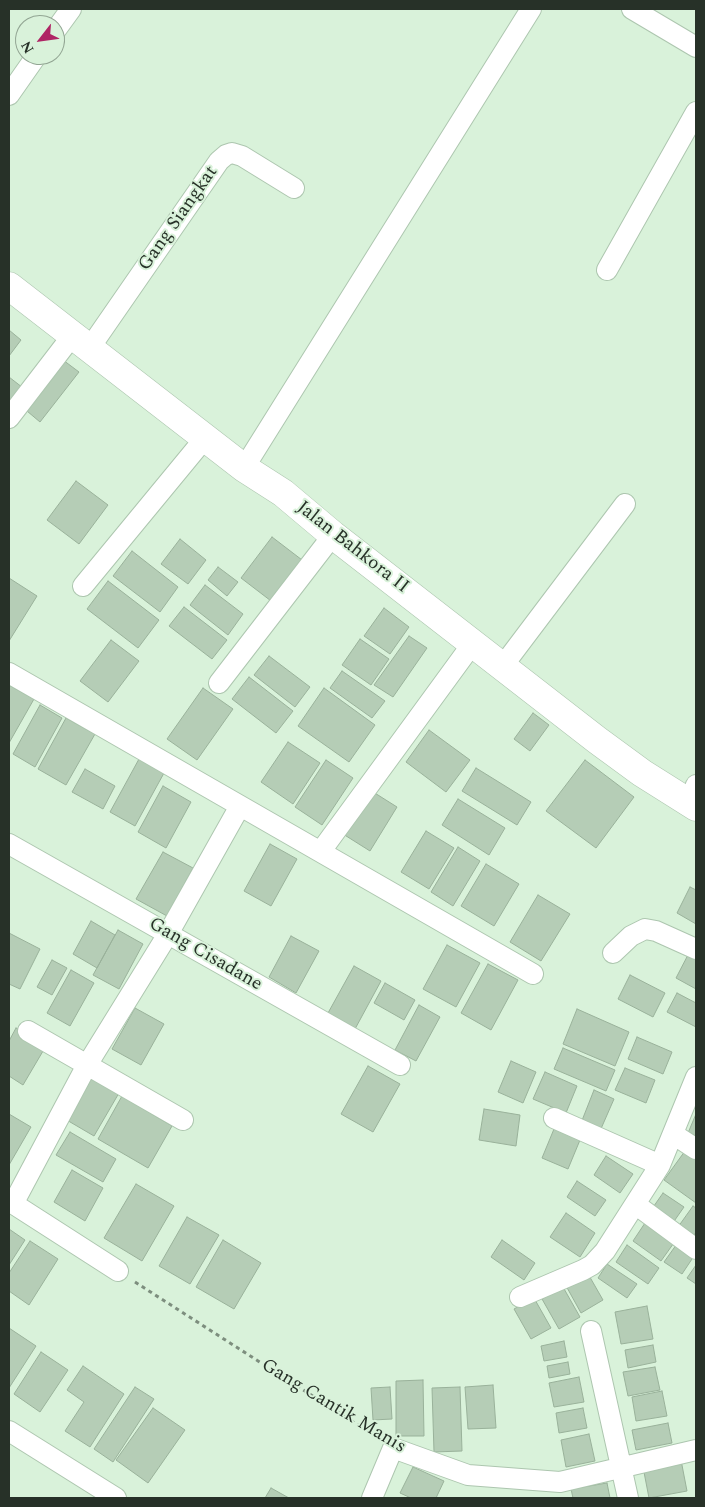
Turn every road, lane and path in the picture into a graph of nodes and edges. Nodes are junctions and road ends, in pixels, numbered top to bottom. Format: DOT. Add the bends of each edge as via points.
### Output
graph roads {
  1 [pos="530,9"];
  2 [pos="632,9"];
  3 [pos="696,47"];
  4 [pos="30,65"];
  5 [pos="9,94"];
  6 [pos="696,112"];
  7 [pos="294,188"];
  8 [pos="607,270"];
  9 [pos="9,286"];
  10 [pos="80,343"];
  11 [pos="9,418"];
  12 [pos="205,438"];
  13 [pos="244,468"];
  14 [pos="625,504"];
  15 [pos="333,535"];
  16 [pos="84,586"];
  17 [pos="473,642"];
  18 [pos="502,667"];
  19 [pos="9,673"];
  20 [pos="220,683"];
  21 [pos="694,798"];
  22 [pos="240,806"];
  23 [pos="9,844"];
  24 [pos="321,851"];
  25 [pos="168,934"];
  26 [pos="696,949"];
  27 [pos="613,952"];
  28 [pos="533,974"];
  29 [pos="28,1031"];
  30 [pos="88,1066"];
  31 [pos="400,1066"];
  32 [pos="696,1077"];
  33 [pos="554,1118"];
  34 [pos="183,1120"];
  35 [pos="672,1134"];
  36 [pos="696,1149"];
  37 [pos="660,1165"];
  38 [pos="11,1202"];
  39 [pos="635,1204"];
  40 [pos="696,1249"];
  41 [pos="118,1271"];
  42 [pos="520,1297"];
  43 [pos="591,1331"];
  44 [pos="9,1431"];
  45 [pos="393,1448"];
  46 [pos="696,1450"];
  47 [pos="622,1468"];
  48 [pos="116,1498"];
  49 [pos="372,1498"];
  50 [pos="628,1498"];
  1 -- 13 [label="street"];
  2 -- 3 [label="street"];
  4 -- 5 [label="street"];
  6 -- 8 [label="street"];
  7 -- 10 [label="street, Gang Siangkat" via="242,156 232,152 226,155"];
  9 -- 10 [label="street, Jalan Bahkora II"];
  10 -- 11 [label="street"];
  10 -- 12 [label="street, Jalan Bahkora II"];
  12 -- 13 [label="street, Jalan Bahkora II"];
  12 -- 16 [label="street"];
  13 -- 15 [label="street, Jalan Bahkora II" via="283,493"];
  14 -- 18 [label="street"];
  15 -- 17 [label="street, Jalan Bahkora II"];
  15 -- 20 [label="street"];
  17 -- 18 [label="street, Jalan Bahkora II"];
  17 -- 24 [label="street"];
  18 -- 21 [label="street, Jalan Bahkora II" via="642,773"];
  19 -- 22 [label="street"];
  22 -- 24 [label="street"];
  22 -- 25 [label="street"];
  23 -- 25 [label="street, Gang Cisadane"];
  24 -- 28 [label="street"];
  25 -- 30 [label="street"];
  25 -- 31 [label="street, Gang Cisadane"];
  26 -- 27 [label="street" via="645,929"];
  29 -- 30 [label="street"];
  30 -- 34 [label="street"];
  30 -- 38 [label="street"];
  32 -- 35 [label="street"];
  33 -- 37 [label="street"];
  35 -- 36 [label="street"];
  35 -- 37 [label="street"];
  37 -- 39 [label="street"];
  38 -- 41 [label="street"];
  39 -- 40 [label="street"];
  39 -- 42 [label="street" via="605,1251 592,1265"];
  41 -- 45 [label="path, Gang Cantik Manis"];
  43 -- 47 [label="street"];
  44 -- 48 [label="street"];
  45 -- 47 [label="street, Gang Cantik Manis" via="468,1475 491,1478 560,1482"];
  45 -- 49 [label="street"];
  46 -- 47 [label="street, Gang Cantik Manis"];
  47 -- 50 [label="street"];
}
